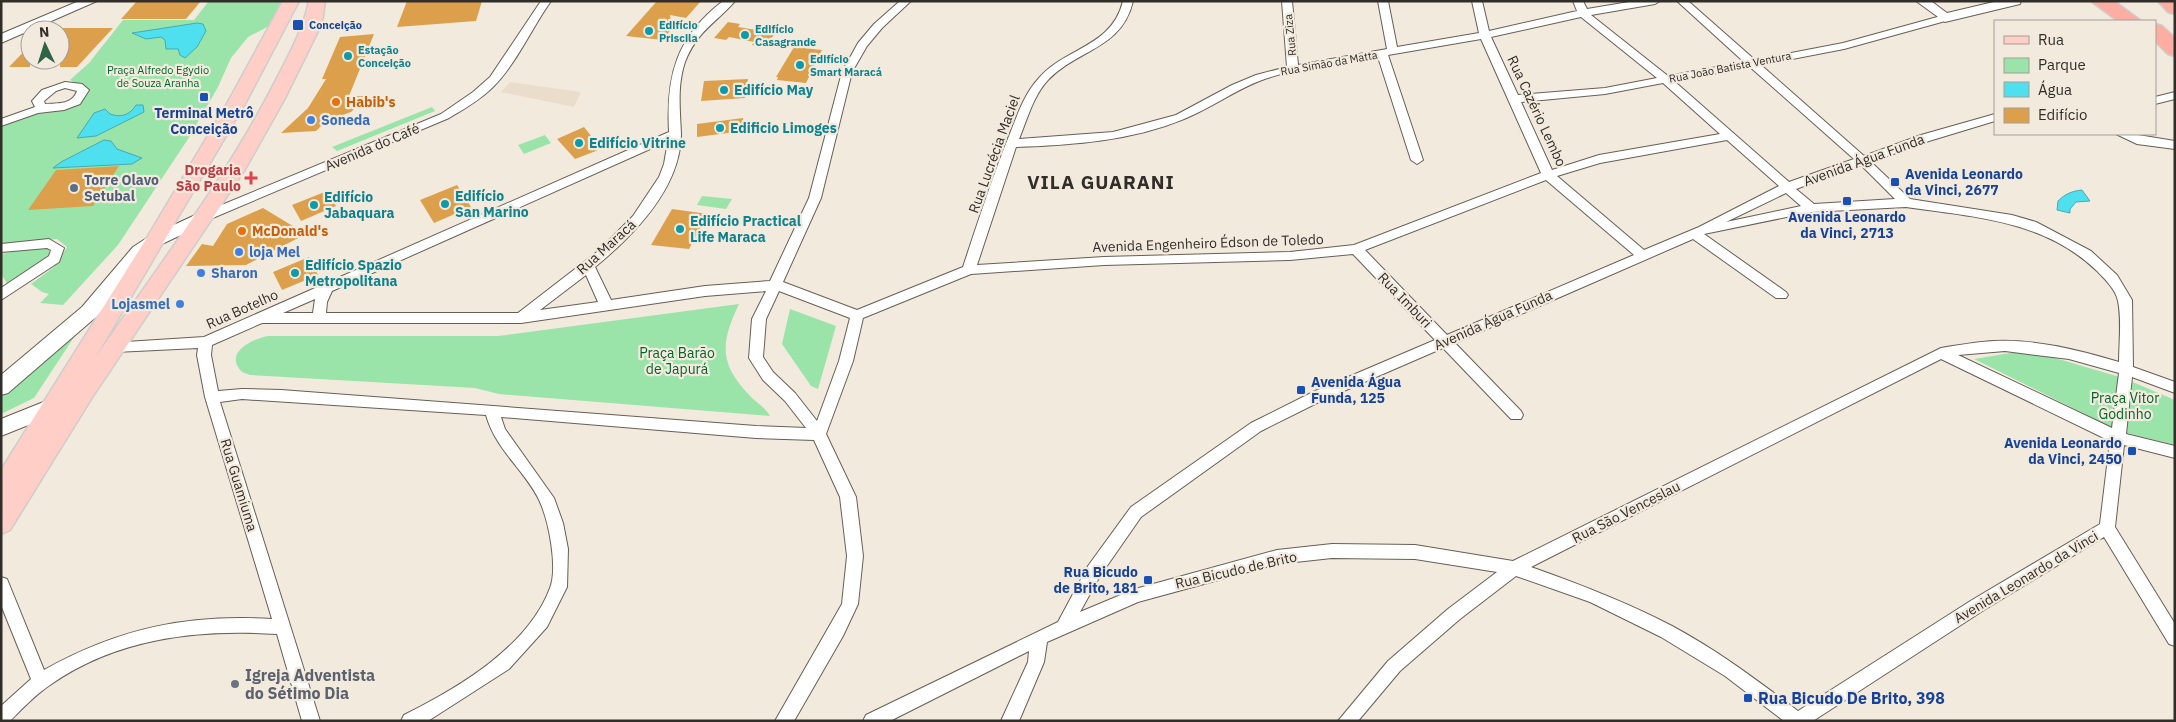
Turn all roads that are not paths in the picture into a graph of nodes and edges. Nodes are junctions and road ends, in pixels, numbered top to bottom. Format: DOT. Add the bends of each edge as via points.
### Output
graph roads {
  1 [pos="91,1"];
  2 [pos="291,1"];
  3 [pos="317,1"];
  4 [pos="331,1"];
  5 [pos="546,1"];
  6 [pos="730,1"];
  7 [pos="906,1"];
  8 [pos="1128,1"];
  9 [pos="1287,1"];
  10 [pos="1383,1"];
  11 [pos="1477,1"];
  12 [pos="1578,1"];
  13 [pos="1655,1"];
  14 [pos="1682,1"];
  15 [pos="1922,1"];
  16 [pos="2015,1"];
  17 [pos="2101,1"];
  18 [pos="2124,1"];
  19 [pos="2168,1"];
  20 [pos="2175,8"];
  21 [pos="1583,13"];
  22 [pos="1945,18"];
  23 [pos="2130,20"];
  24 [pos="2144,20"];
  25 [pos="313,23"];
  26 [pos="1485,35"];
  27 [pos="1,39"];
  28 [pos="1387,53"];
  29 [pos="1752,63"];
  30 [pos="1294,68"];
  31 [pos="1666,80"];
  32 [pos="2175,95"];
  33 [pos="1513,99"];
  34 [pos="2156,101"];
  35 [pos="41,108"];
  36 [pos="1994,117"];
  37 [pos="1,123"];
  38 [pos="675,134"];
  39 [pos="2124,135"];
  40 [pos="1731,136"];
  41 [pos="1012,143"];
  42 [pos="2175,145"];
  43 [pos="1417,160"];
  44 [pos="1863,161"];
  45 [pos="1548,175"];
  46 [pos="1786,188"];
  47 [pos="1906,203"];
  48 [pos="1811,208"];
  49 [pos="204,217"];
  50 [pos="1699,232"];
  51 [pos="156,240"];
  52 [pos="1,248"];
  53 [pos="1356,249"];
  54 [pos="1642,255"];
  55 [pos="588,265"];
  56 [pos="969,270"];
  57 [pos="777,285"];
  58 [pos="328,287"];
  59 [pos="1,295"];
  60 [pos="1781,295"];
  61 [pos="607,306"];
  62 [pos="857,316"];
  63 [pos="257,318"];
  64 [pos="319,318"];
  65 [pos="522,318"];
  66 [pos="206,342"];
  67 [pos="1445,342"];
  68 [pos="115,347"];
  69 [pos="1941,353"];
  70 [pos="2126,370"];
  71 [pos="1,387"];
  72 [pos="2175,388"];
  73 [pos="84,393"];
  74 [pos="212,397"];
  75 [pos="53,407"];
  76 [pos="492,410"];
  77 [pos="1516,415"];
  78 [pos="1,428"];
  79 [pos="818,434"];
  80 [pos="2118,438"];
  81 [pos="2175,452"];
  82 [pos="1,491"];
  83 [pos="1,523"];
  84 [pos="2107,528"];
  85 [pos="1514,568"];
  86 [pos="1,584"];
  87 [pos="283,627"];
  88 [pos="1064,627"];
  89 [pos="1039,638"];
  90 [pos="2175,639"];
  91 [pos="40,681"];
  92 [pos="1,718"];
  93 [pos="312,721"];
  94 [pos="410,721"];
  95 [pos="784,721"];
  96 [pos="872,721"];
  97 [pos="1010,721"];
  98 [pos="1347,721"];
  99 [pos="1798,721"];
  1 -- 27 [label="street"];
  2 -- 51 [label="main road" via="202,143"];
  3 -- 25 [label="main road"];
  4 -- 25 [label="main road"];
  5 -- 49 [label="street, Avenida do Café" via="495,78 474,98 432,122"];
  6 -- 38 [label="street, Rua Maracá" via="705,21 686,51 674,88"];
  7 -- 57 [label="street" via="872,32 847,72 815,198"];
  8 -- 41 [label="street, Rua Lucrécia Maciel" via="1122,22 1106,38 1046,75 1035,88"];
  9 -- 30 [label="street, Rua Ziza"];
  10 -- 28 [label="street"];
  11 -- 26 [label="street, Rua Cazério Lembo"];
  12 -- 21 [label="street"];
  13 -- 21 [label="street, Rua Simão da Matta"];
  14 -- 29 [label="street"];
  15 -- 22 [label="street"];
  16 -- 22 [label="street"];
  17 -- 23 [label="highway"];
  18 -- 24 [label="highway"];
  19 -- 20 [label="highway"];
  21 -- 26 [label="street, Rua Simão da Matta"];
  21 -- 31 [label="street"];
  22 -- 29 [label="street, Rua João Batista Ventura" via="1872,40"];
  25 -- 49 [label="main road" via="275,100"];
  26 -- 28 [label="street, Rua Simão da Matta"];
  26 -- 33 [label="street, Rua Cazério Lembo"];
  28 -- 30 [label="street, Rua Simão da Matta"];
  28 -- 43 [label="street"];
  29 -- 31 [label="street, Rua João Batista Ventura"];
  29 -- 44 [label="street"];
  30 -- 41 [label="street, Rua Simão da Matta" via="1236,87 1180,117 1148,128 1090,139"];
  31 -- 33 [label="street, Rua João Batista Ventura" via="1592,93"];
  31 -- 40 [label="street"];
  32 -- 34 [label="street"];
  33 -- 45 [label="street, Rua Cazério Lembo"];
  35 -- 37 [label="street"];
  36 -- 44 [label="street, Avenida Água Funda"];
  38 -- 55 [label="street, Rua Maracá" via="675,152 656,196 626,232"];
  38 -- 58 [label="street, Rua Botelho"];
  39 -- 42 [label="street"];
  40 -- 45 [label="street, Avenida Engenheiro Édson de Toledo" via="1599,159"];
  40 -- 46 [label="street"];
  41 -- 56 [label="street, Rua Lucrécia Maciel"];
  44 -- 46 [label="street, Avenida Água Funda"];
  44 -- 47 [label="street"];
  45 -- 53 [label="street, Avenida Engenheiro Édson de Toledo"];
  45 -- 54 [label="street, Rua Cazério Lembo"];
  46 -- 48 [label="street"];
  46 -- 50 [label="street, Avenida Água Funda"];
  47 -- 48 [label="street, Avenida Leonardo da Vinci"];
  47 -- 70 [label="street, Avenida Leonardo da Vinci" via="2008,218 2032,225 2087,254 2112,278 2125,300"];
  48 -- 50 [label="street, Avenida Leonardo da Vinci"];
  49 -- 51 [label="main road, Avenida do Café"];
  49 -- 68 [label="main road"];
  50 -- 54 [label="street, Avenida Água Funda"];
  50 -- 60 [label="street"];
  51 -- 71 [label="main road, Avenida do Café" via="140,252 89,312"];
  51 -- 75 [label="main road"];
  52 -- 59 [label="street" via="34,243 56,245 58,252 54,259"];
  53 -- 56 [label="street, Avenida Engenheiro Édson de Toledo" via="1290,256 1104,261"];
  53 -- 67 [label="street, Rua Imburi"];
  54 -- 67 [label="street, Avenida Água Funda"];
  55 -- 61 [label="street"];
  55 -- 65 [label="street, Rua Maracá"];
  56 -- 62 [label="street, Avenida Engenheiro Édson de Toledo"];
  57 -- 61 [label="street" via="705,291"];
  57 -- 62 [label="street"];
  57 -- 79 [label="street" via="759,319 756,358"];
  58 -- 63 [label="street, Rua Botelho"];
  58 -- 64 [label="street" via="320,302"];
  61 -- 65 [label="street"];
  62 -- 79 [label="street" via="842,373"];
  63 -- 64 [label="street"];
  63 -- 66 [label="street, Rua Botelho"];
  64 -- 65 [label="street"];
  66 -- 68 [label="street, Rua Botelho"];
  66 -- 74 [label="street, Rua Guamiuma" via="204,355"];
  67 -- 77 [label="street, Rua Imburi"];
  67 -- 88 [label="street, Avenida Água Funda" via="1318,396 1256,427 1136,512 1094,571"];
  68 -- 73 [label="main road"];
  69 -- 70 [label="street" via="2005,346 2043,350"];
  69 -- 80 [label="street"];
  69 -- 85 [label="street, Rua São Venceslau"];
  70 -- 72 [label="street"];
  70 -- 80 [label="street, Avenida Leonardo da Vinci"];
  73 -- 75 [label="main road"];
  73 -- 83 [label="main road"];
  74 -- 76 [label="street" via="281,395"];
  74 -- 87 [label="street, Rua Guamiuma"];
  75 -- 78 [label="main road"];
  75 -- 82 [label="main road"];
  76 -- 79 [label="street" via="756,432"];
  76 -- 94 [label="street" via="498,431 546,498 560,549 559,587 541,622 503,664 436,708"];
  79 -- 95 [label="street" via="848,498 855,556 850,604"];
  80 -- 81 [label="street"];
  80 -- 84 [label="street, Avenida Leonardo da Vinci"];
  84 -- 90 [label="street"];
  84 -- 99 [label="street, Avenida Leonardo da Vinci" via="1978,605"];
  85 -- 88 [label="street, Rua Bicudo de Brito" via="1414,552 1332,551 1277,557 1135,596"];
  85 -- 98 [label="street, Rua São Venceslau" via="1394,666"];
  85 -- 99 [label="street, Rua Bicudo de Brito" via="1595,597 1666,632 1731,671"];
  86 -- 91 [label="street"];
  87 -- 91 [label="street" via="242,624 186,626 128,637"];
  87 -- 93 [label="street"];
  88 -- 89 [label="street, Rua Bicudo de Brito"];
  89 -- 96 [label="street, Rua Bicudo de Brito"];
  89 -- 97 [label="street" via="1036,662"];
  91 -- 92 [label="street"];
}
